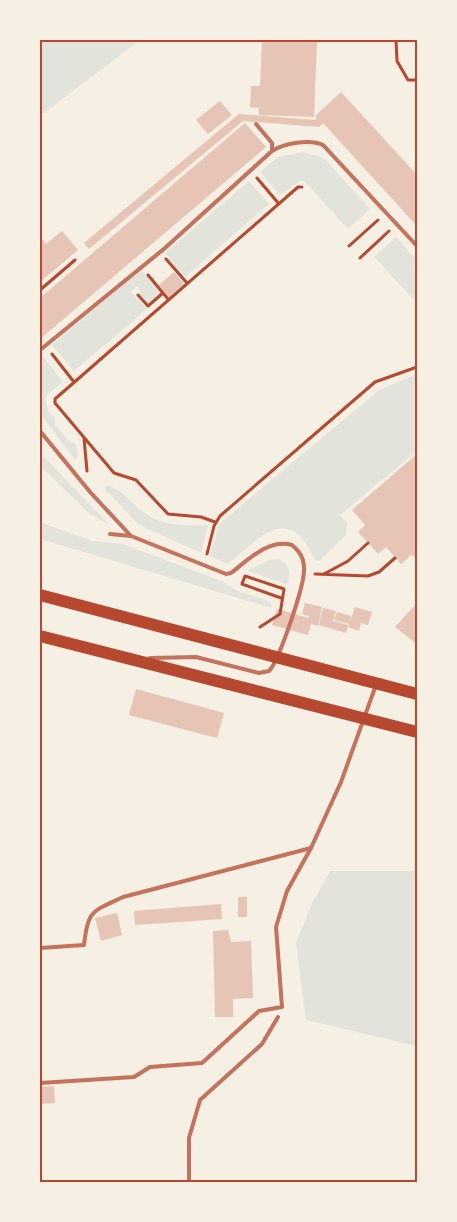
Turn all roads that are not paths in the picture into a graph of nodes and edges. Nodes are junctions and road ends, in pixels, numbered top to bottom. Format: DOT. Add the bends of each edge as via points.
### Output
graph roads {
  1 [pos="256,124"];
  2 [pos="272,150"];
  3 [pos="417,246"];
  4 [pos="40,350"];
  5 [pos="40,431"];
  6 [pos="110,534"];
  7 [pos="131,536"];
  8 [pos="40,595"];
  9 [pos="40,636"];
  10 [pos="278,657"];
  11 [pos="125,659"];
  12 [pos="376,683"];
  13 [pos="417,694"];
  14 [pos="364,718"];
  15 [pos="417,732"];
  16 [pos="311,848"];
  17 [pos="40,948"];
  18 [pos="278,1017"];
  19 [pos="40,1082"];
  20 [pos="189,1182"];
  1 -- 2 [label="lane" via="272,143"];
  2 -- 3 [label="lane" via="282,146 324,145"];
  2 -- 4 [label="lane" via="164,248"];
  5 -- 7 [label="lane"];
  6 -- 7 [label="lane"];
  7 -- 10 [label="lane" via="226,574 231,574 270,546 292,546 302,556 304,574"];
  8 -- 10 [label="main road"];
  9 -- 11 [label="main road"];
  10 -- 11 [label="lane" via="265,673 196,657"];
  10 -- 12 [label="main road"];
  11 -- 14 [label="main road"];
  12 -- 13 [label="main road"];
  12 -- 14 [label="lane"];
  14 -- 15 [label="main road"];
  14 -- 16 [label="lane" via="341,782"];
  16 -- 17 [label="lane" via="123,897 97,909 87,920 84,945"];
  16 -- 19 [label="lane" via="287,892 276,927 282,1007 259,1010 202,1063 150,1067 134,1077"];
  18 -- 20 [label="lane" via="262,1044 200,1100 189,1138"];
}
